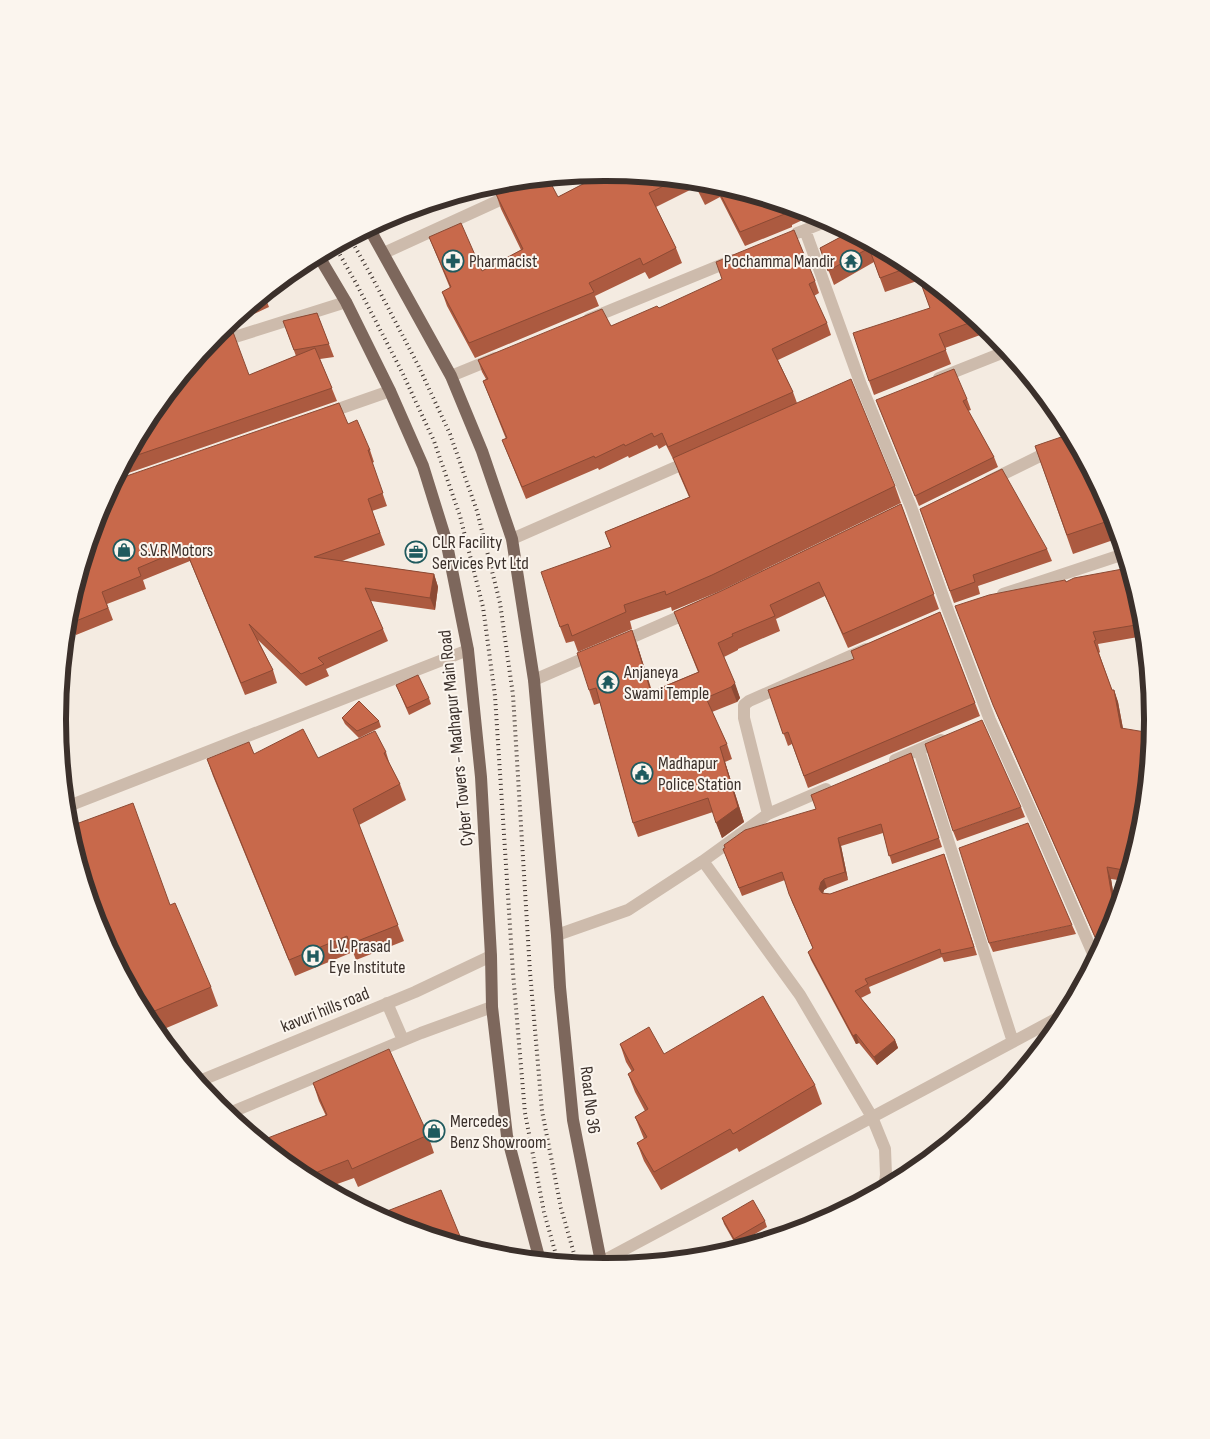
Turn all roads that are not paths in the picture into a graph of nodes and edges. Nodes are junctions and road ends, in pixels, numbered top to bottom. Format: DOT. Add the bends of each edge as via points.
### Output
graph roads {
  1 [pos="525,189"];
  2 [pos="818,225"];
  3 [pos="805,230"];
  4 [pos="372,234"];
  5 [pos="787,238"];
  6 [pos="384,253"];
  7 [pos="742,256"];
  8 [pos="322,262"];
  9 [pos="346,302"];
  10 [pos="578,324"];
  11 [pos="222,341"];
  12 [pos="505,354"];
  13 [pos="1000,354"];
  14 [pos="451,376"];
  15 [pos="924,384"];
  16 [pos="390,391"];
  17 [pos="319,416"];
  18 [pos="1062,445"];
  19 [pos="700,456"];
  20 [pos="976,487"];
  21 [pos="512,539"];
  22 [pos="1118,556"];
  23 [pos="995,597"];
  24 [pos="703,606"];
  25 [pos="876,645"];
  26 [pos="468,650"];
  27 [pos="534,680"];
  28 [pos="954,735"];
  29 [pos="919,750"];
  30 [pos="883,765"];
  31 [pos="839,784"];
  32 [pos="74,805"];
  33 [pos="768,814"];
  34 [pos="702,862"];
  35 [pos="557,935"];
  36 [pos="1091,951"];
  37 [pos="491,956"];
  38 [pos="387,1004"];
  39 [pos="492,1007"];
  40 [pos="1051,1021"];
  41 [pos="403,1040"];
  42 [pos="1013,1042"];
  43 [pos="204,1079"];
  44 [pos="235,1111"];
  45 [pos="872,1117"];
  46 [pos="885,1179"];
  47 [pos="538,1254"];
  48 [pos="601,1258"];
  49 [pos="613,1258"];
  1 -- 6 [label="street"];
  2 -- 3 [label="street"];
  3 -- 5 [label="street"];
  3 -- 36 [label="street" via="856,387 874,404 985,722"];
  4 -- 6 [label="main road"];
  6 -- 14 [label="main road"];
  7 -- 10 [label="street"];
  8 -- 9 [label="main road, Cyber Towers - Madhapur Main Road"];
  9 -- 11 [label="street"];
  9 -- 16 [label="main road, Cyber Towers - Madhapur Main Road"];
  12 -- 14 [label="street"];
  13 -- 15 [label="street"];
  14 -- 21 [label="main road" via="482,451"];
  16 -- 17 [label="street"];
  16 -- 26 [label="main road, Cyber Towers - Madhapur Main Road" via="423,466 446,540"];
  18 -- 20 [label="street"];
  19 -- 21 [label="street"];
  21 -- 27 [label="main road"];
  22 -- 23 [label="street"];
  24 -- 27 [label="street"];
  25 -- 33 [label="street" via="744,705 744,718"];
  26 -- 32 [label="street"];
  26 -- 37 [label="main road, Cyber Towers - Madhapur Main Road" via="481,776"];
  27 -- 35 [label="main road"];
  28 -- 29 [label="street"];
  29 -- 30 [label="street"];
  29 -- 42 [label="street"];
  31 -- 33 [label="street"];
  33 -- 34 [label="street"];
  34 -- 35 [label="street" via="628,910"];
  34 -- 45 [label="street" via="800,996"];
  35 -- 48 [label="main road, Road No 36" via="573,1120"];
  37 -- 38 [label="street, kavuri hills road"];
  37 -- 39 [label="main road, Cyber Towers - Madhapur Main Road"];
  38 -- 41 [label="street"];
  38 -- 43 [label="street, kavuri hills road"];
  39 -- 41 [label="street"];
  39 -- 47 [label="main road" via="507,1136"];
  40 -- 42 [label="street"];
  41 -- 44 [label="street"];
  42 -- 45 [label="street"];
  45 -- 46 [label="street" via="885,1149"];
  45 -- 49 [label="street"];
}
